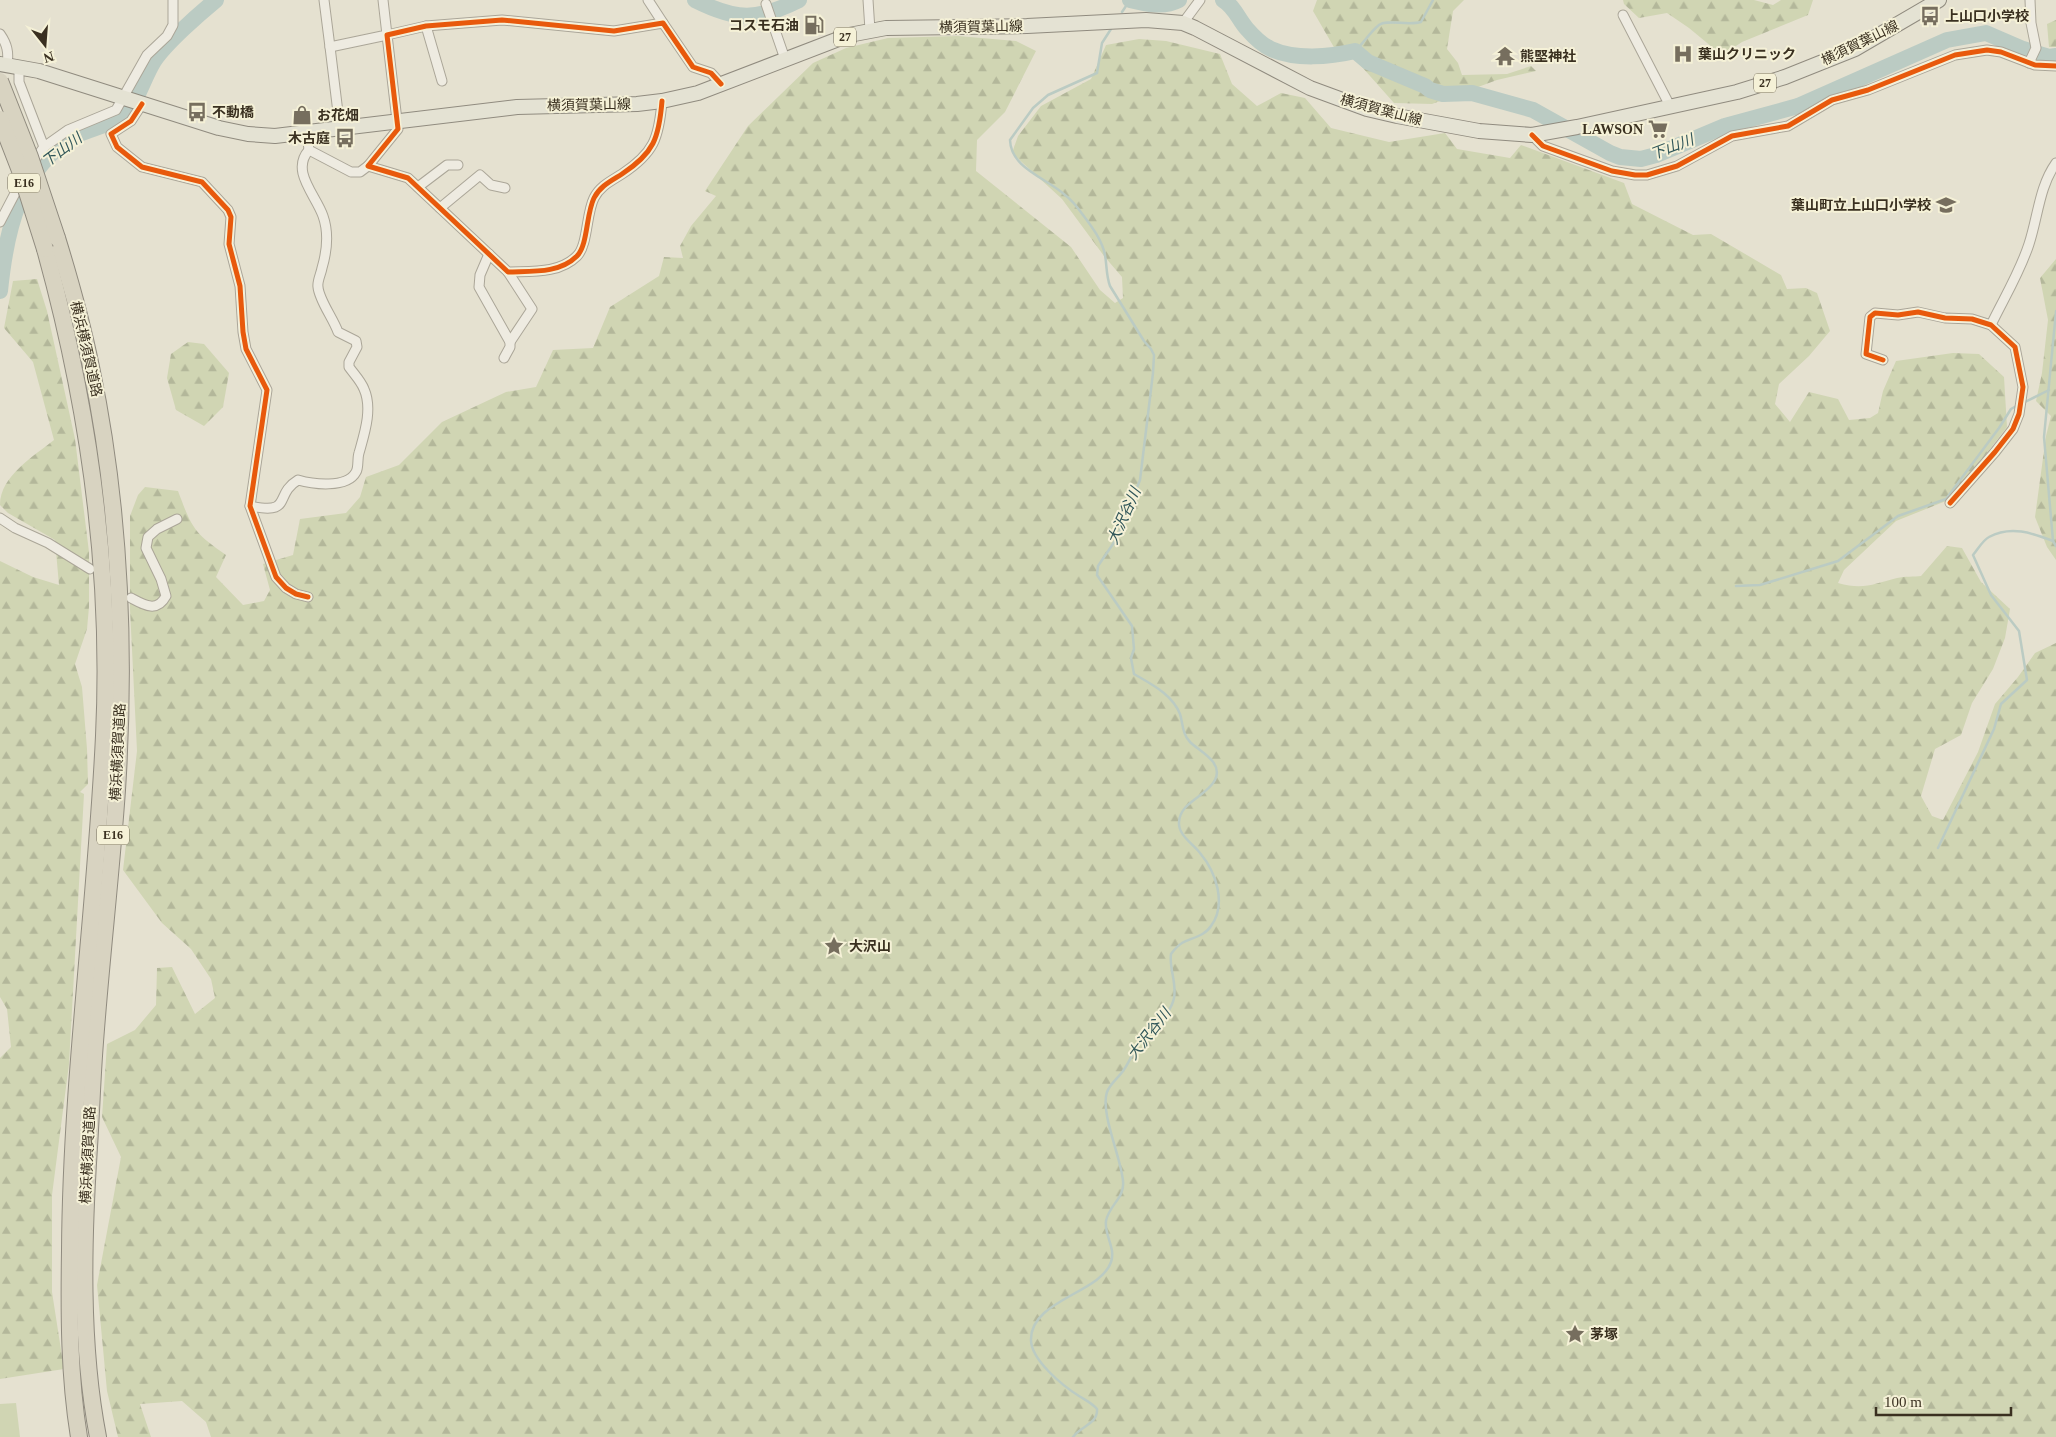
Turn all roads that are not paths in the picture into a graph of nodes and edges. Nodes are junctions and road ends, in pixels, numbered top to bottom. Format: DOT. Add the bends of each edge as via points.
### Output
graph roads {
  1 [pos="173,0"];
  2 [pos="324,0"];
  3 [pos="383,0"];
  4 [pos="648,0"];
  5 [pos="1200,0"];
  6 [pos="1939,0"];
  7 [pos="2030,0"];
  8 [pos="868,4"];
  9 [pos="768,10"];
  10 [pos="1623,15"];
  11 [pos="663,23"];
  12 [pos="1183,23"];
  13 [pos="426,26"];
  14 [pos="870,30"];
  15 [pos="0,34"];
  16 [pos="387,35"];
  17 [pos="330,47"];
  18 [pos="785,59"];
  19 [pos="2030,62"];
  20 [pos="9,65"];
  21 [pos="2056,66"];
  22 [pos="0,81"];
  23 [pos="442,82"];
  24 [pos="721,84"];
  25 [pos="134,101"];
  26 [pos="662,101"];
  27 [pos="1670,106"];
  28 [pos="0,119"];
  29 [pos="398,122"];
  30 [pos="340,129"];
  31 [pos="307,133"];
  32 [pos="1538,134"];
  33 [pos="0,139"];
  34 [pos="44,146"];
  35 [pos="308,150"];
  36 [pos="2056,163"];
  37 [pos="458,165"];
  38 [pos="368,166"];
  39 [pos="30,168"];
  40 [pos="418,186"];
  41 [pos="505,188"];
  42 [pos="440,208"];
  43 [pos="0,222"];
  44 [pos="51,243"];
  45 [pos="490,254"];
  46 [pos="508,272"];
  47 [pos="1990,325"];
  48 [pos="510,342"];
  49 [pos="504,358"];
  50 [pos="1883,360"];
  51 [pos="1950,503"];
  52 [pos="250,506"];
  53 [pos="0,518"];
  54 [pos="176,519"];
  55 [pos="90,569"];
  56 [pos="308,597"];
  57 [pos="131,598"];
  58 [pos="79,1437"];
  59 [pos="98,1437"];
  1 -- 25 [label="street" via="173,25 167,36 147,55"];
  2 -- 17 [label="street"];
  3 -- 16 [label="street"];
  4 -- 11 [label="street"];
  5 -- 12 [label="street"];
  6 -- 27 [label="main road, 横須賀葉山線 / 27" via="1879,36 1831,59 1737,92"];
  7 -- 19 [label="street" via="2036,48"];
  8 -- 14 [label="street"];
  9 -- 18 [label="street"];
  10 -- 27 [label="street"];
  11 -- 13 [label="street" via="614,31 502,20"];
  11 -- 24 [label="street" via="693,67 711,74"];
  12 -- 14 [label="main road, 横須賀葉山線 / 27" via="1146,20"];
  12 -- 32 [label="main road, 横須賀葉山線 / 27" via="1310,88 1367,109 1479,131"];
  13 -- 16 [label="street"];
  13 -- 23 [label="street"];
  14 -- 18 [label="main road, 横須賀葉山線 / 27"];
  15 -- 20 [label="street" via="6,42"];
  16 -- 17 [label="street"];
  16 -- 29 [label="street"];
  17 -- 30 [label="street"];
  18 -- 24 [label="main road, 横須賀葉山線 / 27"];
  19 -- 21 [label="street"];
  19 -- 32 [label="street" via="1987,50 1956,55 1868,90 1832,100 1788,126 1732,136 1677,166 1647,174 1612,171 1543,146"];
  20 -- 25 [label="main road, 横須賀葉山線 / 27"];
  20 -- 34 [label="street"];
  22 -- 44 [label="highway, 横浜横須賀道路 / E16, bridge" via="30,157"];
  24 -- 26 [label="main road, 横須賀葉山線 / 27"];
  25 -- 31 [label="main road, 横須賀葉山線 / 27" via="218,128 248,134"];
  25 -- 34 [label="street" via="68,130"];
  25 -- 52 [label="street" via="131,121 111,134 117,147 142,167 202,182 232,217 229,244 240,286 246,349 267,390"];
  26 -- 29 [label="main road, 横須賀葉山線 / 27" via="517,107"];
  26 -- 46 [label="street" via="656,139 637,163 606,184 594,197 582,249 576,256 544,271"];
  27 -- 32 [label="main road, 横須賀葉山線 / 27"];
  28 -- 44 [label="highway, 横浜横須賀道路 / E16, bridge"];
  29 -- 30 [label="main road, 横須賀葉山線 / 27"];
  29 -- 38 [label="street" via="398,129"];
  30 -- 31 [label="main road, 横須賀葉山線 / 27"];
  31 -- 35 [label="street"];
  33 -- 39 [label="street"];
  34 -- 39 [label="street"];
  35 -- 38 [label="street" via="351,172 360,172"];
  35 -- 52 [label="street" via="300,166 326,228 327,252 317,286 338,332 356,341 357,347 349,367 365,391 367,427 358,454 357,472 351,478 334,484 315,485 298,480 277,507 269,510"];
  36 -- 47 [label="street" via="2045,182 2026,251"];
  37 -- 40 [label="street" via="446,166"];
  38 -- 40 [label="street" via="408,178"];
  39 -- 43 [label="street"];
  40 -- 42 [label="street"];
  41 -- 42 [label="street" via="491,185 480,175"];
  42 -- 45 [label="street"];
  44 -- 58 [label="highway, 横浜横須賀道路 / E16" via="87,429 100,541 105,652 104,734 80,1029 70,1213 72,1362"];
  44 -- 59 [label="highway, 横浜横須賀道路 / E16" via="84,338 101,422 115,530 119,596 121,686 117,788 94,1054 85,1210 88,1363"];
  45 -- 46 [label="street"];
  45 -- 48 [label="street" via="480,275 479,287"];
  46 -- 48 [label="street" via="532,309"];
  47 -- 50 [label="street" via="1972,319 1918,312 1898,315 1875,312 1870,317 1866,354"];
  47 -- 51 [label="street" via="2015,347 2023,387 2019,414 2013,429"];
  48 -- 49 [label="street"];
  52 -- 56 [label="street" via="276,577 286,588"];
  53 -- 55 [label="street"];
  54 -- 57 [label="street" via="148,537 146,548 161,578 166,596 163,603 148,607"];
}
